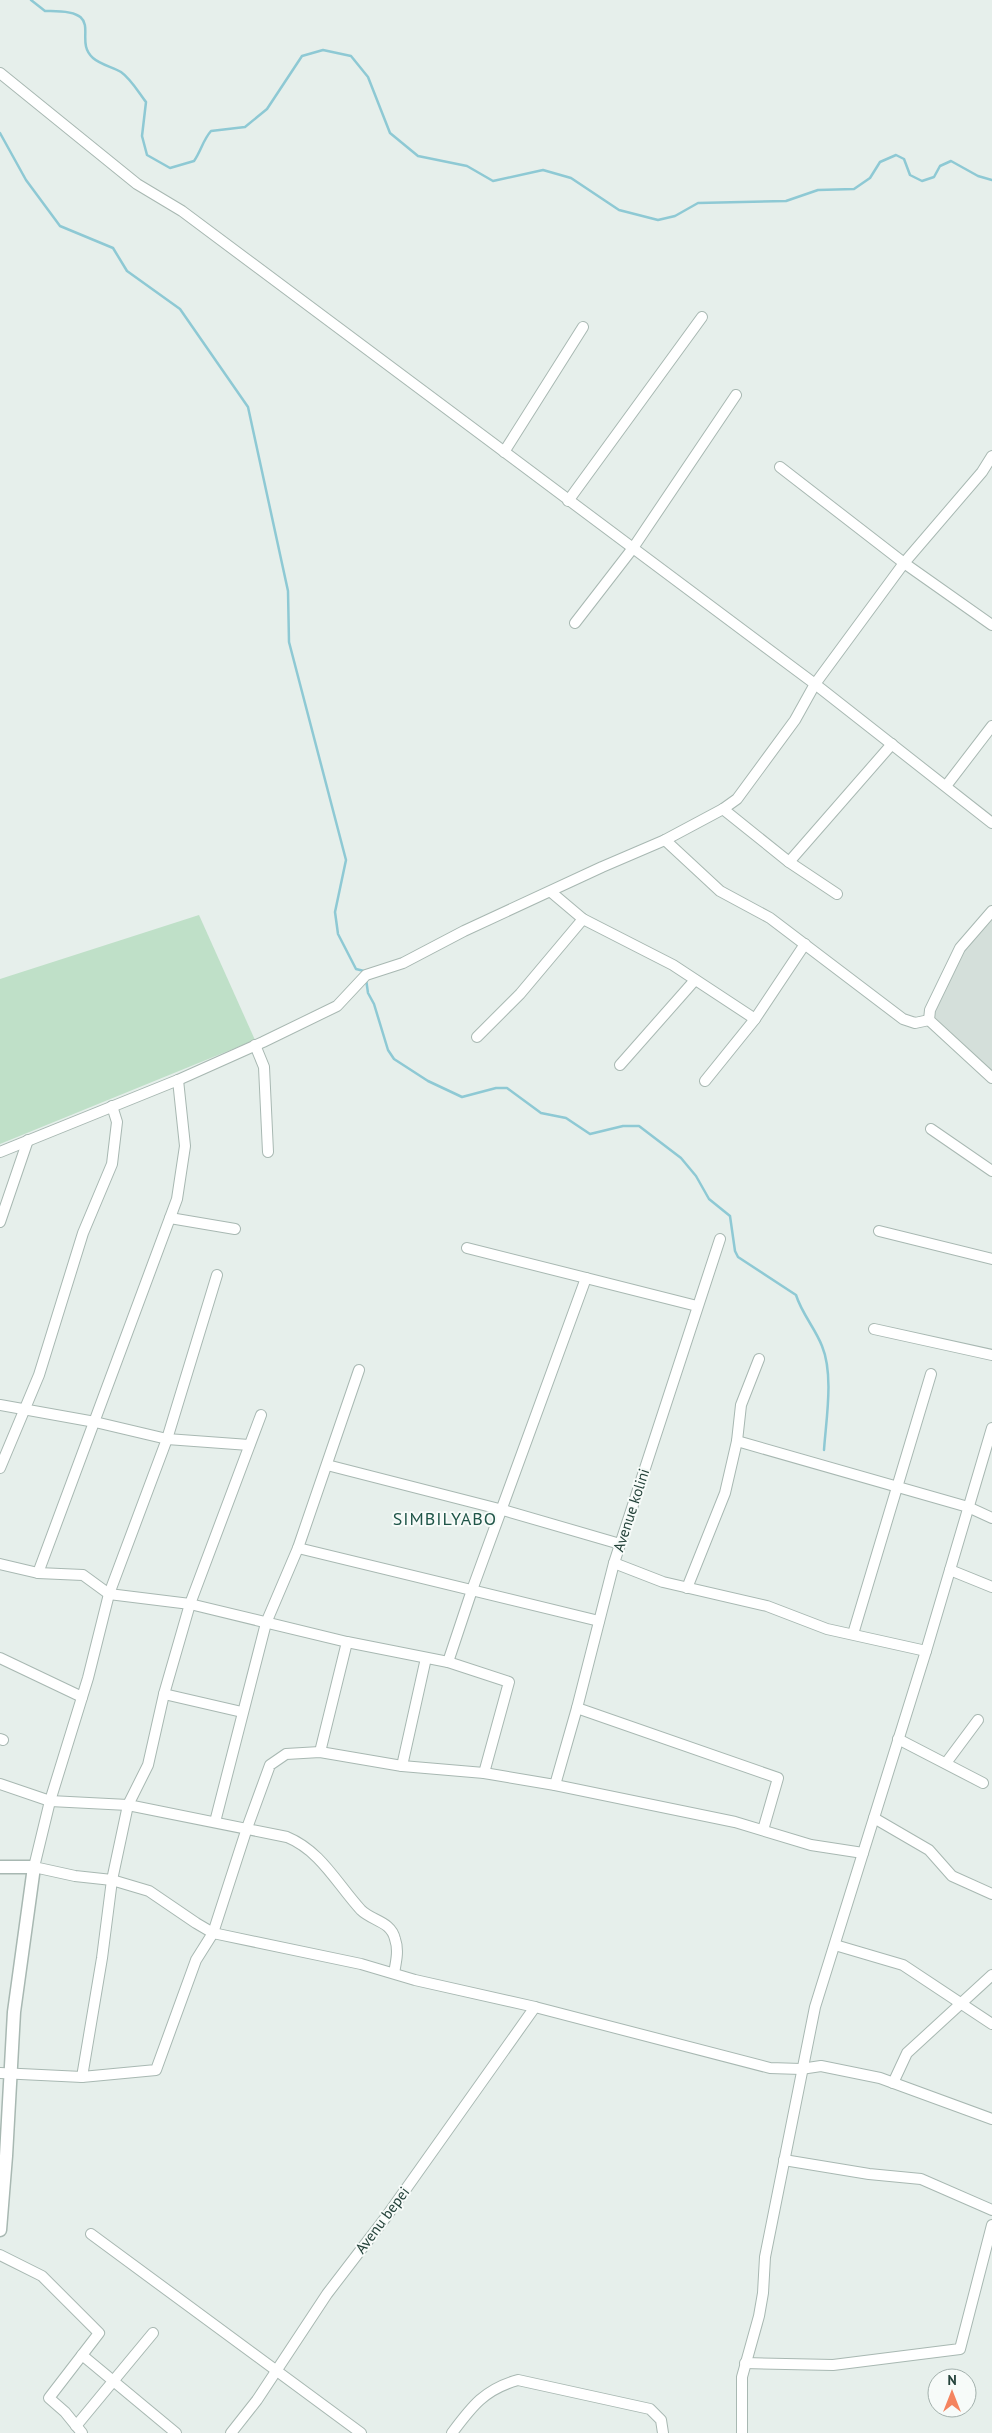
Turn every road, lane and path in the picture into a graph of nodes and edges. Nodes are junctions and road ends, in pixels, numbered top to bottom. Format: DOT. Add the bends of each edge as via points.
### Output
graph roads {
  1 [pos="0,73"];
  2 [pos="702,317"];
  3 [pos="583,327"];
  4 [pos="736,396"];
  5 [pos="504,452"];
  6 [pos="992,456"];
  7 [pos="780,467"];
  8 [pos="568,501"];
  9 [pos="633,548"];
  10 [pos="904,562"];
  11 [pos="575,623"];
  12 [pos="992,625"];
  13 [pos="815,684"];
  14 [pos="992,726"];
  15 [pos="892,744"];
  16 [pos="946,786"];
  17 [pos="723,809"];
  18 [pos="992,823"];
  19 [pos="665,840"];
  20 [pos="790,862"];
  21 [pos="551,892"];
  22 [pos="837,894"];
  23 [pos="992,911"];
  24 [pos="583,919"];
  25 [pos="805,944"];
  26 [pos="696,980"];
  27 [pos="754,1019"];
  28 [pos="929,1020"];
  29 [pos="477,1037"];
  30 [pos="256,1045"];
  31 [pos="620,1065"];
  32 [pos="992,1078"];
  33 [pos="178,1080"];
  34 [pos="704,1081"];
  35 [pos="112,1106"];
  36 [pos="931,1129"];
  37 [pos="28,1140"];
  38 [pos="0,1152"];
  39 [pos="268,1152"];
  40 [pos="992,1171"];
  41 [pos="170,1218"];
  42 [pos="0,1222"];
  43 [pos="235,1229"];
  44 [pos="879,1231"];
  45 [pos="720,1239"];
  46 [pos="467,1248"];
  47 [pos="992,1259"];
  48 [pos="217,1275"];
  49 [pos="586,1278"];
  50 [pos="697,1306"];
  51 [pos="874,1329"];
  52 [pos="992,1355"];
  53 [pos="759,1359"];
  54 [pos="359,1370"];
  55 [pos="932,1374"];
  56 [pos="0,1405"];
  57 [pos="25,1410"];
  58 [pos="261,1415"];
  59 [pos="95,1422"];
  60 [pos="992,1428"];
  61 [pos="167,1439"];
  62 [pos="737,1441"];
  63 [pos="990,1443"];
  64 [pos="249,1445"];
  65 [pos="328,1465"];
  66 [pos="0,1468"];
  67 [pos="897,1487"];
  68 [pos="968,1508"];
  69 [pos="503,1510"];
  70 [pos="992,1518"];
  71 [pos="620,1544"];
  72 [pos="298,1548"];
  73 [pos="614,1563"];
  74 [pos="0,1564"];
  75 [pos="950,1570"];
  76 [pos="38,1573"];
  77 [pos="992,1587"];
  78 [pos="687,1588"];
  79 [pos="472,1590"];
  80 [pos="109,1594"];
  81 [pos="190,1604"];
  82 [pos="599,1621"];
  83 [pos="266,1623"];
  84 [pos="853,1634"];
  85 [pos="347,1642"];
  86 [pos="926,1651"];
  87 [pos="0,1658"];
  88 [pos="426,1658"];
  89 [pos="448,1662"];
  90 [pos="164,1694"];
  91 [pos="82,1697"];
  92 [pos="577,1708"];
  93 [pos="242,1712"];
  94 [pos="978,1720"];
  95 [pos="898,1739"];
  96 [pos="320,1752"];
  97 [pos="946,1764"];
  98 [pos="402,1766"];
  99 [pos="484,1773"];
  100 [pos="983,1783"];
  101 [pos="0,1784"];
  102 [pos="555,1785"];
  103 [pos="50,1801"];
  104 [pos="128,1805"];
  105 [pos="874,1818"];
  106 [pos="215,1822"];
  107 [pos="247,1828"];
  108 [pos="763,1830"];
  109 [pos="863,1853"];
  110 [pos="0,1867"];
  111 [pos="34,1867"];
  112 [pos="112,1880"];
  113 [pos="992,1894"];
  114 [pos="214,1933"];
  115 [pos="835,1945"];
  116 [pos="394,1973"];
  117 [pos="992,1976"];
  118 [pos="961,2003"];
  119 [pos="535,2007"];
  120 [pos="992,2024"];
  121 [pos="801,2069"];
  122 [pos="4,2072"];
  123 [pos="82,2077"];
  124 [pos="893,2083"];
  125 [pos="992,2119"];
  126 [pos="784,2160"];
  127 [pos="992,2210"];
  128 [pos="992,2225"];
  129 [pos="0,2230"];
  130 [pos="91,2234"];
  131 [pos="0,2255"];
  132 [pos="988,2264"];
  133 [pos="153,2333"];
  134 [pos="82,2354"];
  135 [pos="745,2363"];
  136 [pos="275,2372"];
  137 [pos="114,2381"];
  138 [pos="79,2429"];
  139 [pos="176,2433"];
  140 [pos="231,2433"];
  141 [pos="361,2433"];
  142 [pos="452,2433"];
  143 [pos="662,2433"];
  144 [pos="742,2433"];
  1 -- 5 [label="street" via="137,184 182,211"];
  2 -- 8 [label="street"];
  3 -- 5 [label="street"];
  4 -- 9 [label="street"];
  5 -- 8 [label="street"];
  6 -- 10 [label="street" via="982,472"];
  7 -- 10 [label="street"];
  8 -- 9 [label="street"];
  9 -- 11 [label="street"];
  9 -- 13 [label="street"];
  10 -- 12 [label="street"];
  10 -- 13 [label="street"];
  13 -- 15 [label="street"];
  13 -- 17 [label="street" via="795,720 737,799"];
  14 -- 16 [label="street"];
  15 -- 16 [label="street"];
  15 -- 20 [label="street"];
  16 -- 18 [label="street"];
  17 -- 19 [label="street"];
  17 -- 20 [label="street"];
  19 -- 21 [label="street"];
  19 -- 25 [label="street" via="720,890 770,918"];
  20 -- 22 [label="street"];
  21 -- 24 [label="street"];
  21 -- 30 [label="street" via="403,963 366,975 337,1006"];
  23 -- 28 [label="street" via="960,948 930,1010"];
  24 -- 26 [label="street"];
  24 -- 29 [label="street" via="520,994"];
  25 -- 27 [label="street"];
  25 -- 28 [label="street" via="903,1019 915,1023"];
  26 -- 27 [label="street"];
  26 -- 31 [label="street"];
  27 -- 34 [label="street"];
  28 -- 32 [label="street"];
  30 -- 33 [label="street"];
  30 -- 39 [label="street" via="264,1067"];
  33 -- 35 [label="street"];
  33 -- 41 [label="street" via="185,1146 177,1199"];
  35 -- 37 [label="street"];
  35 -- 57 [label="street" via="117,1122 112,1164 83,1233"];
  36 -- 40 [label="street"];
  37 -- 38 [label="street"];
  37 -- 42 [label="street"];
  41 -- 43 [label="street"];
  41 -- 59 [label="street"];
  44 -- 47 [label="street"];
  45 -- 50 [label="street, Avenue kolini"];
  46 -- 49 [label="street"];
  48 -- 61 [label="street"];
  49 -- 50 [label="street"];
  49 -- 69 [label="street"];
  50 -- 71 [label="street, Avenue kolini"];
  51 -- 52 [label="street"];
  53 -- 62 [label="street" via="741,1405"];
  54 -- 65 [label="street"];
  55 -- 67 [label="street"];
  56 -- 57 [label="street"];
  57 -- 59 [label="street"];
  57 -- 66 [label="street"];
  58 -- 64 [label="street"];
  59 -- 61 [label="street"];
  59 -- 76 [label="street"];
  60 -- 63 [label="street"];
  61 -- 64 [label="street"];
  61 -- 80 [label="street"];
  62 -- 67 [label="street"];
  62 -- 78 [label="street" via="724,1493"];
  63 -- 68 [label="street"];
  64 -- 81 [label="street"];
  65 -- 69 [label="street"];
  65 -- 72 [label="street"];
  67 -- 68 [label="street"];
  67 -- 84 [label="street"];
  68 -- 70 [label="street"];
  68 -- 75 [label="street"];
  69 -- 71 [label="street"];
  69 -- 79 [label="street"];
  71 -- 73 [label="street, Avenue kolini"];
  72 -- 79 [label="street"];
  72 -- 83 [label="street"];
  73 -- 78 [label="street"];
  73 -- 82 [label="street, Avenue kolini"];
  74 -- 76 [label="street"];
  75 -- 77 [label="street"];
  75 -- 86 [label="street"];
  76 -- 80 [label="street" via="83,1575"];
  78 -- 84 [label="street" via="767,1606"];
  79 -- 82 [label="street"];
  79 -- 89 [label="street"];
  80 -- 81 [label="street"];
  80 -- 91 [label="street"];
  81 -- 83 [label="street"];
  81 -- 90 [label="street"];
  82 -- 92 [label="street, Avenue kolini"];
  83 -- 85 [label="street"];
  83 -- 93 [label="street"];
  84 -- 86 [label="street"];
  85 -- 88 [label="street"];
  85 -- 96 [label="street"];
  86 -- 95 [label="street"];
  87 -- 91 [label="street"];
  88 -- 89 [label="street"];
  88 -- 98 [label="street"];
  89 -- 99 [label="street" via="509,1682"];
  90 -- 93 [label="street"];
  90 -- 104 [label="street" via="148,1765"];
  91 -- 103 [label="street"];
  92 -- 102 [label="street, Avenue kolini"];
  92 -- 108 [label="street" via="778,1778"];
  93 -- 106 [label="street"];
  94 -- 97 [label="street"];
  95 -- 97 [label="street"];
  95 -- 105 [label="street"];
  96 -- 98 [label="street"];
  96 -- 107 [label="street" via="286,1754 270,1765"];
  97 -- 100 [label="street"];
  98 -- 99 [label="street"];
  99 -- 102 [label="street"];
  101 -- 103 [label="street"];
  102 -- 108 [label="street"];
  103 -- 104 [label="street"];
  103 -- 111 [label="street"];
  104 -- 106 [label="street"];
  104 -- 112 [label="street"];
  105 -- 109 [label="street"];
  105 -- 113 [label="street" via="929,1850 952,1876"];
  106 -- 107 [label="street"];
  107 -- 114 [label="street"];
  107 -- 116 [label="street" via="288,1837 309,1848 362,1911 386,1924 395,1938 397,1957"];
  108 -- 109 [label="street" via="811,1845"];
  109 -- 115 [label="street"];
  110 -- 111 [label="street"];
  111 -- 112 [label="street"];
  111 -- 122 [label="street"];
  112 -- 114 [label="street" via="149,1891"];
  112 -- 123 [label="street"];
  114 -- 116 [label="street"];
  114 -- 123 [label="street" via="196,1960 156,2070"];
  115 -- 118 [label="street" via="902,1965"];
  115 -- 121 [label="street" via="815,2007"];
  116 -- 119 [label="street"];
  117 -- 118 [label="street"];
  118 -- 120 [label="street"];
  118 -- 124 [label="street" via="907,2053"];
  119 -- 121 [label="street" via="770,2068"];
  119 -- 136 [label="street, Avenu bepei" via="386,2217 326,2294"];
  121 -- 124 [label="street" via="821,2066"];
  121 -- 126 [label="street"];
  122 -- 123 [label="street"];
  122 -- 129 [label="street" via="6,2156"];
  124 -- 125 [label="street"];
  126 -- 127 [label="street" via="920,2179"];
  126 -- 135 [label="street" via="765,2257 759,2316"];
  128 -- 132 [label="street"];
  130 -- 136 [label="street"];
  131 -- 134 [label="street" via="42,2276 99,2333"];
  132 -- 135 [label="street" via="960,2349 833,2365"];
  133 -- 137 [label="street"];
  134 -- 137 [label="street"];
  134 -- 138 [label="street" via="49,2398"];
  135 -- 144 [label="street"];
  136 -- 140 [label="street, Avenu bepei"];
  136 -- 141 [label="street"];
  137 -- 138 [label="street"];
  137 -- 139 [label="street"];
  142 -- 143 [label="street" via="476,2402 500,2385 518,2380 650,2409 661,2420"];
}
